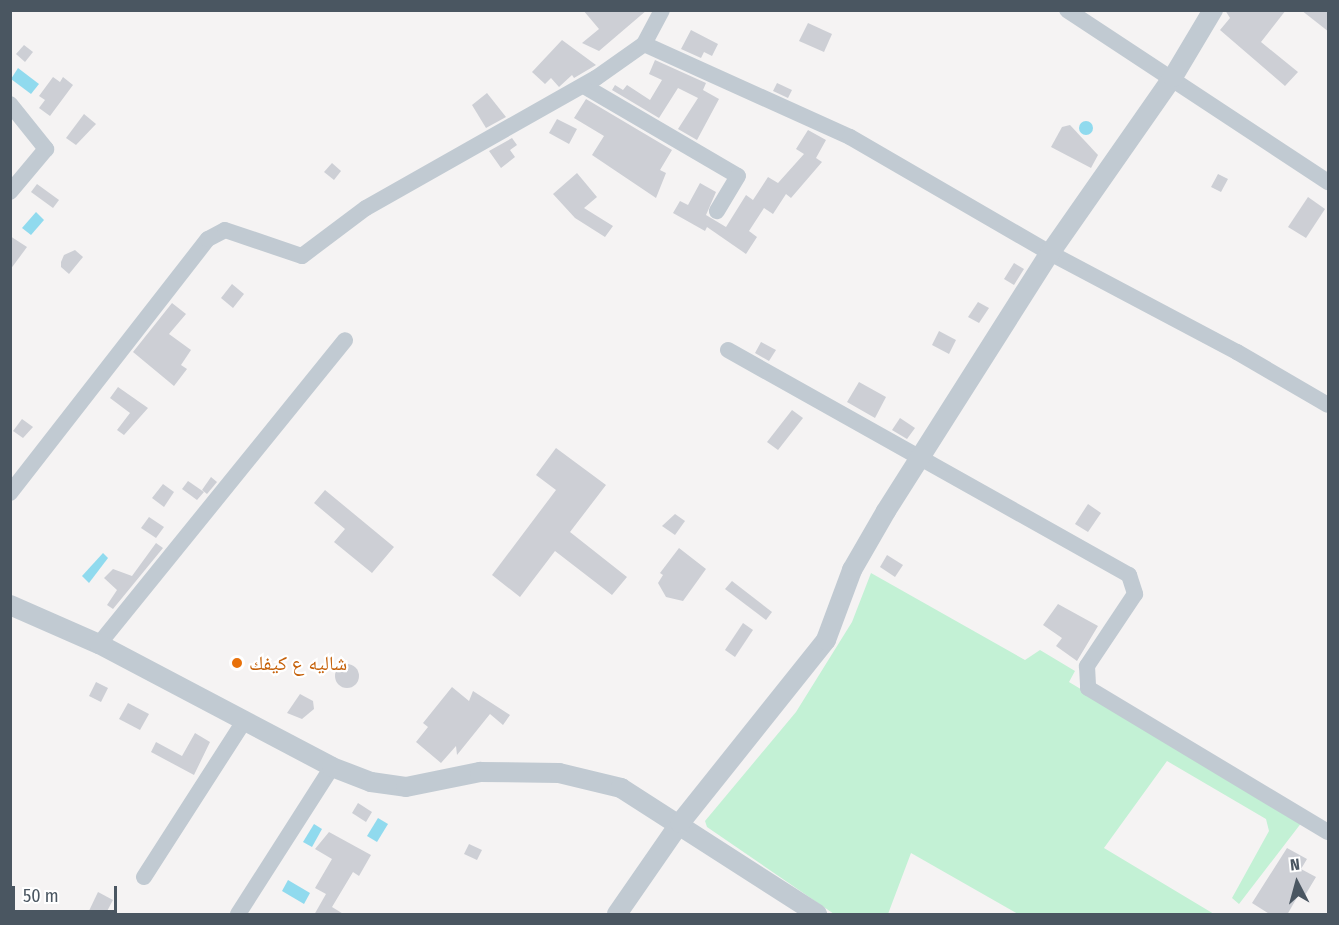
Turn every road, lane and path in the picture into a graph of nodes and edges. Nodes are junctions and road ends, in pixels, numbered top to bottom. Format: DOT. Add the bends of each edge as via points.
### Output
graph roads {
  1 [pos="662,10"];
  2 [pos="1067,10"];
  3 [pos="1213,10"];
  4 [pos="644,44"];
  5 [pos="1173,77"];
  6 [pos="584,86"];
  7 [pos="10,104"];
  8 [pos="1329,182"];
  9 [pos="10,192"];
  10 [pos="717,211"];
  11 [pos="1050,253"];
  12 [pos="345,340"];
  13 [pos="728,350"];
  14 [pos="1329,405"];
  15 [pos="918,458"];
  16 [pos="10,493"];
  17 [pos="10,605"];
  18 [pos="99,644"];
  19 [pos="244,721"];
  20 [pos="332,767"];
  21 [pos="680,823"];
  22 [pos="1329,832"];
  23 [pos="144,877"];
  24 [pos="238,915"];
  25 [pos="617,915"];
  26 [pos="817,915"];
  1 -- 4 [label="street"];
  2 -- 5 [label="street"];
  3 -- 5 [label="street"];
  4 -- 6 [label="street"];
  4 -- 11 [label="street" via="850,137"];
  5 -- 8 [label="street"];
  5 -- 11 [label="street"];
  6 -- 10 [label="street" via="738,176"];
  6 -- 16 [label="street" via="366,208 302,256 225,230 208,239"];
  7 -- 9 [label="street" via="46,149"];
  11 -- 14 [label="street"];
  11 -- 15 [label="street"];
  12 -- 18 [label="street"];
  13 -- 15 [label="street"];
  15 -- 21 [label="street" via="852,570 826,640"];
  15 -- 22 [label="street" via="1129,575 1135,594 1087,666 1088,688"];
  17 -- 18 [label="street"];
  18 -- 19 [label="street"];
  19 -- 20 [label="street"];
  19 -- 23 [label="street"];
  20 -- 21 [label="street" via="371,782 406,787 480,772 559,773 621,788"];
  20 -- 24 [label="street"];
  21 -- 25 [label="street"];
  21 -- 26 [label="street"];
}
